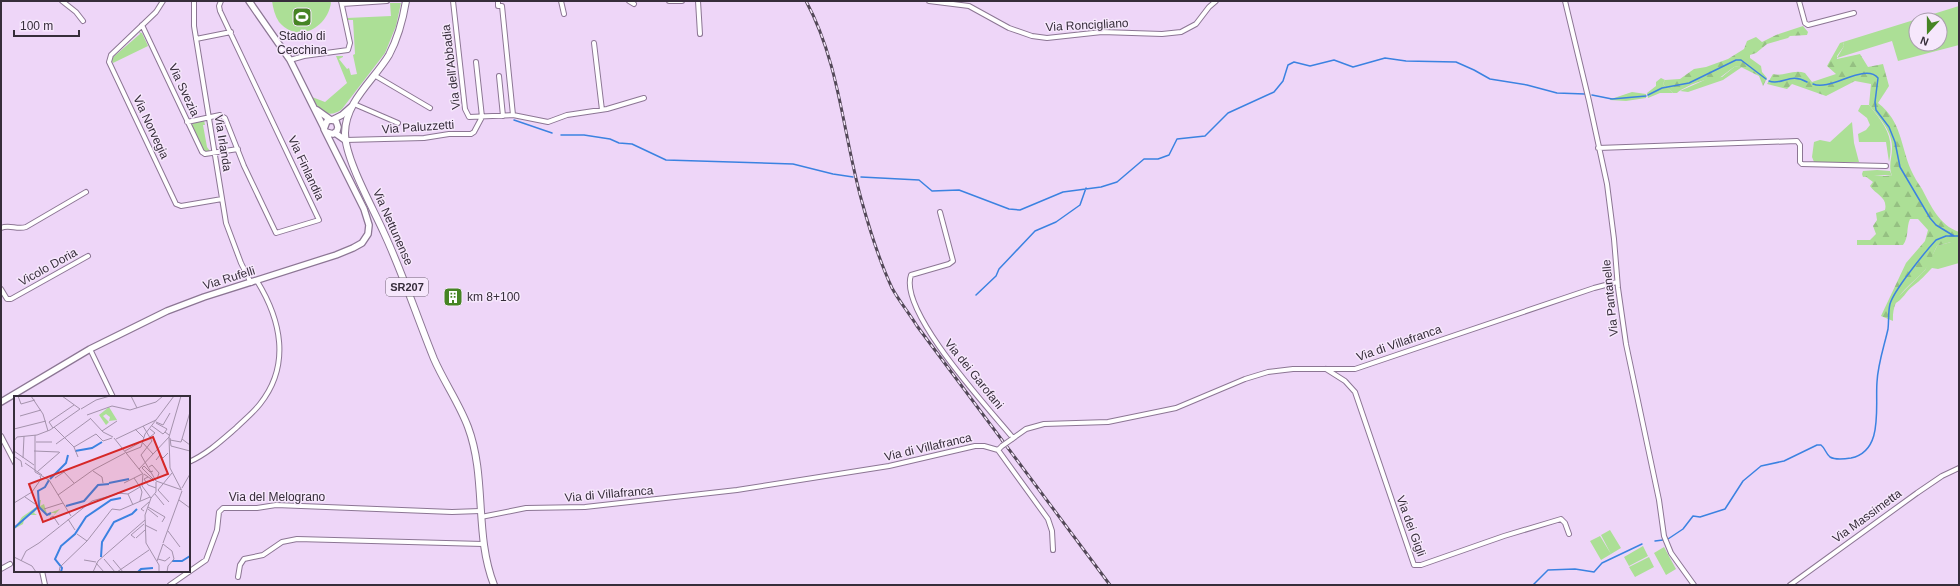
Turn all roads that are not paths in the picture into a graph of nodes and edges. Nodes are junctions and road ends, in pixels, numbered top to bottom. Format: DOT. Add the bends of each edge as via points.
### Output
graph roads {
  1 [pos="62,1"];
  2 [pos="163,1"];
  3 [pos="194,1"];
  4 [pos="221,1"];
  5 [pos="249,1"];
  6 [pos="387,1"];
  7 [pos="406,1"];
  8 [pos="453,1"];
  9 [pos="498,1"];
  10 [pos="561,1"];
  11 [pos="629,1"];
  12 [pos="669,1"];
  13 [pos="682,1"];
  14 [pos="698,1"];
  15 [pos="929,1"];
  16 [pos="1216,1"];
  17 [pos="1565,1"];
  18 [pos="1799,1"];
  19 [pos="342,3"];
  20 [pos="634,4"];
  21 [pos="1854,13"];
  22 [pos="564,14"];
  23 [pos="83,21"];
  24 [pos="142,25"];
  25 [pos="230,32"];
  26 [pos="700,34"];
  27 [pos="196,39"];
  28 [pos="594,43"];
  29 [pos="290,60"];
  30 [pos="476,62"];
  31 [pos="374,75"];
  32 [pos="499,76"];
  33 [pos="644,98"];
  34 [pos="354,104"];
  35 [pos="313,107"];
  36 [pos="430,108"];
  37 [pos="602,110"];
  38 [pos="513,115"];
  39 [pos="503,116"];
  40 [pos="482,117"];
  41 [pos="208,118"];
  42 [pos="332,120"];
  43 [pos="187,122"];
  44 [pos="398,123"];
  45 [pos="346,126"];
  46 [pos="325,130"];
  47 [pos="336,132"];
  48 [pos="345,140"];
  49 [pos="333,143"];
  50 [pos="1598,148"];
  51 [pos="238,149"];
  52 [pos="214,152"];
  53 [pos="1886,166"];
  54 [pos="86,192"];
  55 [pos="222,199"];
  56 [pos="940,212"];
  57 [pos="1,228"];
  58 [pos="88,256"];
  59 [pos="254,282"];
  60 [pos="1617,282"];
  61 [pos="1,289"];
  62 [pos="90,349"];
  63 [pos="1324,368"];
  64 [pos="113,396"];
  65 [pos="1,402"];
  66 [pos="1,436"];
  67 [pos="1013,438"];
  68 [pos="998,450"];
  69 [pos="14,461"];
  70 [pos="190,461"];
  71 [pos="1959,468"];
  72 [pos="480,514"];
  73 [pos="1569,534"];
  74 [pos="483,544"];
  75 [pos="1053,550"];
  76 [pos="10,564"];
  77 [pos="1,569"];
  78 [pos="190,570"];
  79 [pos="42,572"];
  80 [pos="187,572"];
  81 [pos="238,577"];
  82 [pos="45,585"];
  83 [pos="170,585"];
  84 [pos="494,585"];
  85 [pos="1694,585"];
  86 [pos="1790,585"];
  1 -- 23 [label="street"];
  2 -- 24 [label="street"];
  3 -- 27 [label="street, Via Irlanda"];
  4 -- 25 [label="street, Via Finlandia" via="220,10"];
  5 -- 29 [label="street, Via Rufelli"];
  6 -- 19 [label="street"];
  7 -- 31 [label="main road, Via Nettunense / SR207" via="396,41"];
  8 -- 40 [label="street, Via dell'Abbadia" via="465,109 470,117"];
  9 -- 38 [label="street" via="498,6 502,6"];
  10 -- 22 [label="street"];
  11 -- 20 [label="street"];
  12 -- 13 [label="street"];
  14 -- 26 [label="street"];
  15 -- 16 [label="street, Via Roncigliano" via="969,6 1009,28 1047,38 1097,32 1181,32 1196,24"];
  17 -- 50 [label="street, Via Pantanelle" via="1590,101"];
  18 -- 21 [label="street" via="1805,24 1808,25"];
  19 -- 29 [label="street" via="350,44 348,50"];
  24 -- 43 [label="street, Via Svezia"];
  24 -- 55 [label="street, Via Norvegia" via="110,54 109,62 176,204 181,206"];
  25 -- 27 [label="street"];
  25 -- 51 [label="street, Via Finlandia" via="319,220 276,233"];
  27 -- 41 [label="street, Via Irlanda"];
  28 -- 37 [label="street"];
  29 -- 35 [label="street, Via Rufelli"];
  30 -- 40 [label="street"];
  31 -- 34 [label="main road, Via Nettunense / SR207"];
  31 -- 36 [label="street"];
  32 -- 39 [label="street"];
  33 -- 37 [label="street"];
  34 -- 42 [label="street"];
  34 -- 44 [label="street"];
  34 -- 45 [label="main road, Via Nettunense / SR207"];
  35 -- 42 [label="street"];
  35 -- 46 [label="street, Via Rufelli"];
  37 -- 38 [label="street" via="567,115 546,122"];
  38 -- 39 [label="street"];
  39 -- 40 [label="street"];
  40 -- 48 [label="street, Via Paluzzetti" via="471,134"];
  41 -- 43 [label="street"];
  41 -- 51 [label="street, Via Finlandia" via="225,118"];
  41 -- 52 [label="street, Via Irlanda"];
  42 -- 45 [label="street"];
  42 -- 46 [label="street" via="327,121"];
  42 -- 47 [label="street" via="338,125"];
  43 -- 52 [label="street, Via Svezia" via="202,152"];
  45 -- 47 [label="street"];
  45 -- 48 [label="main road, Via Nettunense / SR207"];
  46 -- 47 [label="street"];
  46 -- 49 [label="street, Via Rufelli"];
  47 -- 48 [label="street"];
  47 -- 49 [label="street"];
  48 -- 72 [label="main road, Via Nettunense / SR207" via="396,258 434,358 468,429 476,464"];
  49 -- 59 [label="street, Via Rufelli" via="368,219 367,237 352,249"];
  50 -- 53 [label="street" via="1797,141 1800,145 1802,164"];
  50 -- 60 [label="street, Via Pantanelle" via="1610,207"];
  51 -- 52 [label="street"];
  52 -- 55 [label="street, Via Irlanda"];
  54 -- 57 [label="street" via="26,227"];
  55 -- 59 [label="street, Via Irlanda" via="229,232"];
  56 -- 67 [label="street, Via dei Garofani" via="953,261 912,274 910,284 915,302 922,319 944,355"];
  58 -- 61 [label="street, Vicolo Doria" via="11,299 7,299"];
  59 -- 62 [label="street, Via Rufelli" via="182,305"];
  59 -- 70 [label="street, Via Irlanda" via="269,302 279,332 279,356 274,379 254,411 214,447"];
  60 -- 63 [label="street, Via di Villafranca" via="1355,369"];
  60 -- 85 [label="street, Via Pantanelle" via="1626,344 1665,538 1671,553"];
  62 -- 64 [label="street"];
  62 -- 65 [label="street, Via Rufelli"];
  63 -- 67 [label="street, Via di Villafranca" via="1268,372 1176,408 1108,422 1044,424"];
  63 -- 73 [label="street, Via dei Gigli" via="1345,381 1355,392 1414,565 1421,565 1561,519 1565,522"];
  66 -- 69 [label="street"];
  67 -- 68 [label="street, Via di Villafranca, bridge"];
  68 -- 72 [label="street, Via di Villafranca" via="977,446 882,467 737,490 585,507 526,508"];
  68 -- 75 [label="street" via="1048,519 1052,531"];
  71 -- 86 [label="street, Via Massimetta" via="1917,493"];
  72 -- 74 [label="main road, Via Nettunense / SR207"];
  72 -- 78 [label="street, Via del Melograno" via="276,505 223,508 219,512 217,530 206,560"];
  74 -- 81 [label="street" via="297,539 282,542 263,555 244,559"];
  74 -- 84 [label="main road, Via Nettunense / SR207"];
  76 -- 77 [label="street"];
  79 -- 82 [label="street"];
  80 -- 83 [label="street, Via del Melograno"];
}
